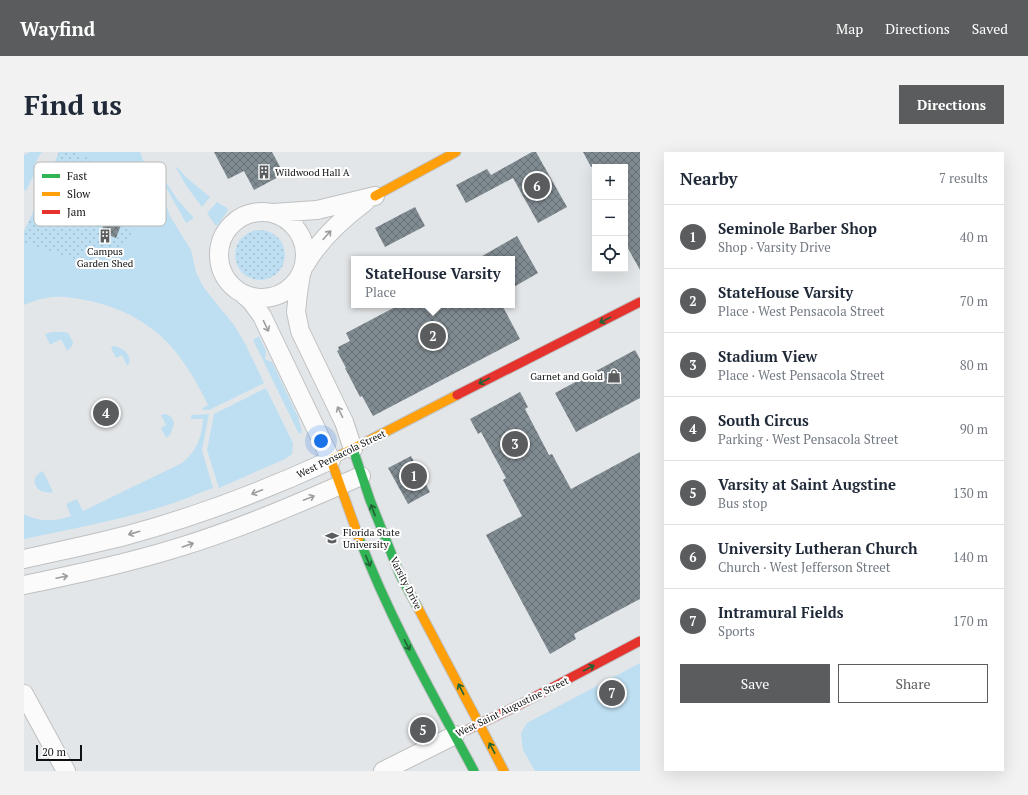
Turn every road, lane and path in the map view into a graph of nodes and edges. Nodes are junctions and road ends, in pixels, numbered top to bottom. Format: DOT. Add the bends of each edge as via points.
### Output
graph roads {
  1 [pos="456,152"];
  2 [pos="374,196"];
  3 [pos="270,213"];
  4 [pos="303,270"];
  5 [pos="244,294"];
  6 [pos="640,302"];
  7 [pos="353,449"];
  8 [pos="331,460"];
  9 [pos="361,476"];
  10 [pos="340,486"];
  11 [pos="24,559"];
  12 [pos="24,585"];
  13 [pos="640,641"];
  14 [pos="24,694"];
  15 [pos="479,724"];
  16 [pos="455,735"];
  17 [pos="66,771"];
  18 [pos="382,771"];
  19 [pos="474,771"];
  20 [pos="504,771"];
  1 -- 2 [label="main road"];
  2 -- 3 [label="street" via="318,210"];
  4 -- 2 [label="street, one-way" via="329,232"];
  3 -- 4 [label="street" via="286,219 298,229 306,250"];
  3 -- 5 [label="street" via="253,213 238,220 228,229 221,243 219,257 224,277"];
  4 -- 5 [label="street" via="292,286 277,296 254,298"];
  7 -- 4 [label="street, Varsity Drive, one-way" via="347,428 297,321 296,307"];
  5 -- 8 [label="street, one-way" via="262,316"];
  6 -- 7 [label="main road, West Pensacola Street, one-way"];
  7 -- 8 [label="main road, West Pensacola Street"];
  7 -- 9 [label="main road, Varsity Drive"];
  8 -- 10 [label="main road"];
  8 -- 11 [label="street, West Pensacola Street, one-way" via="255,493 190,517 128,535"];
  9 -- 10 [label="street"];
  15 -- 9 [label="main road, Varsity Drive, one-way" via="400,575"];
  12 -- 10 [label="street, one-way" via="116,565 181,547"];
  10 -- 16 [label="main road, one-way" via="378,585"];
  15 -- 13 [label="main road, West Saint Augustine Street, one-way"];
  14 -- 17 [label="street"];
  15 -- 16 [label="main road, West Saint Augustine Street"];
  20 -- 15 [label="main road, Varsity Drive, one-way"];
  16 -- 18 [label="street, West Saint Augustine Street"];
  16 -- 19 [label="main road"];
}
